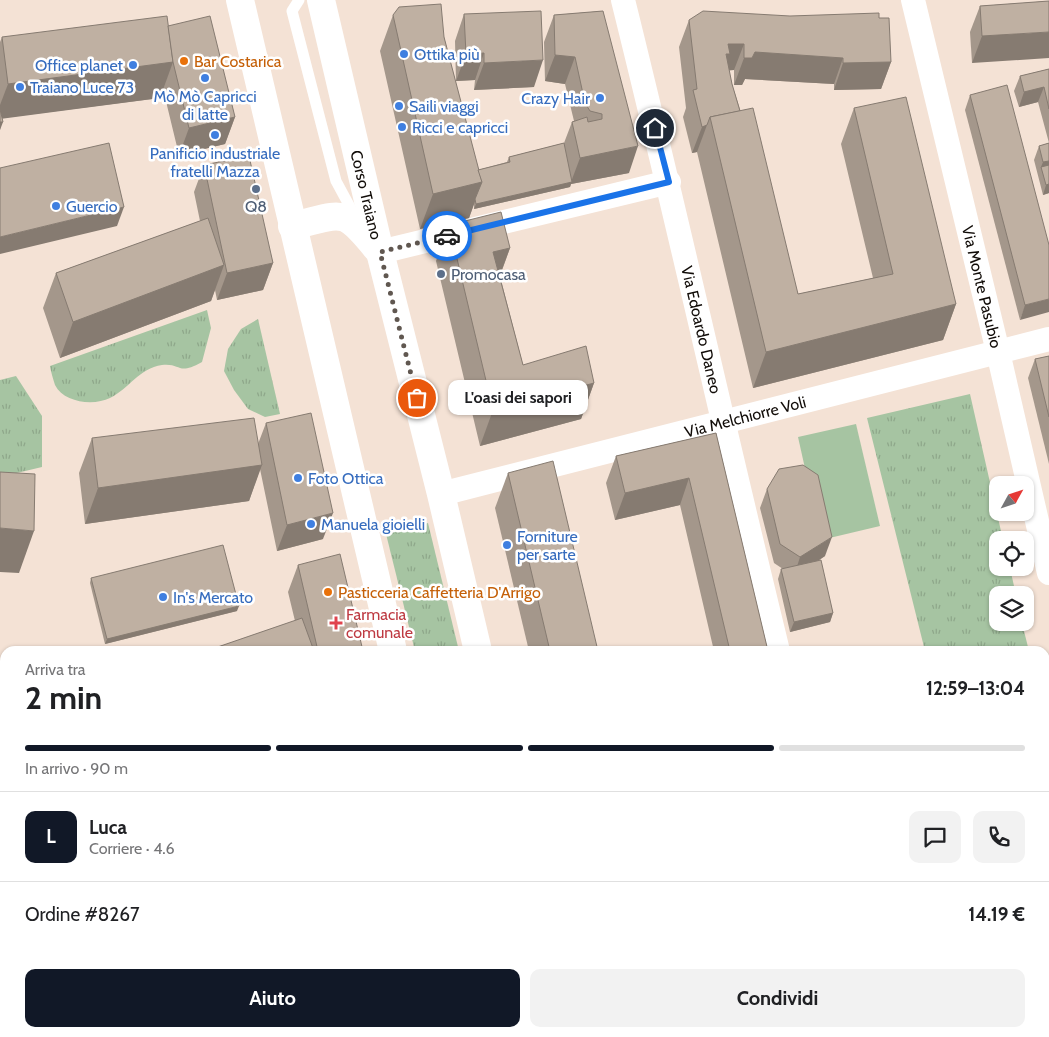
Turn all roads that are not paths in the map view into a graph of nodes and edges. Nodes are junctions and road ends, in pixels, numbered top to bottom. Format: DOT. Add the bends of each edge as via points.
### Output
graph roads {
  1 [pos="240,0"];
  2 [pos="299,0"];
  3 [pos="321,0"];
  4 [pos="623,0"];
  5 [pos="913,0"];
  6 [pos="669,182"];
  7 [pos="292,226"];
  8 [pos="373,243"];
  9 [pos="1049,338"];
  10 [pos="998,352"];
  11 [pos="722,421"];
  12 [pos="442,494"];
  13 [pos="1049,573"];
  14 [pos="392,646"];
  15 [pos="477,646"];
  16 [pos="777,646"];
  1 -- 7 [label="main road"];
  2 -- 8 [label="lane" via="292,11 336,181"];
  3 -- 8 [label="main road, Corso Traiano"];
  4 -- 6 [label="street, Via Edoardo Daneo"];
  5 -- 10 [label="street, Via Monte Pasubio"];
  6 -- 8 [label="street"];
  6 -- 11 [label="street, Via Edoardo Daneo"];
  7 -- 8 [label="main road" via="345,216"];
  7 -- 14 [label="main road"];
  8 -- 12 [label="main road, Corso Traiano"];
  9 -- 10 [label="street, Via Melchiorre Voli"];
  10 -- 11 [label="street, Via Melchiorre Voli"];
  10 -- 13 [label="street, Via Monte Pasubio"];
  11 -- 12 [label="street, Via Melchiorre Voli"];
  11 -- 16 [label="street, Via Edoardo Daneo"];
  12 -- 15 [label="main road, Corso Traiano"];
}
